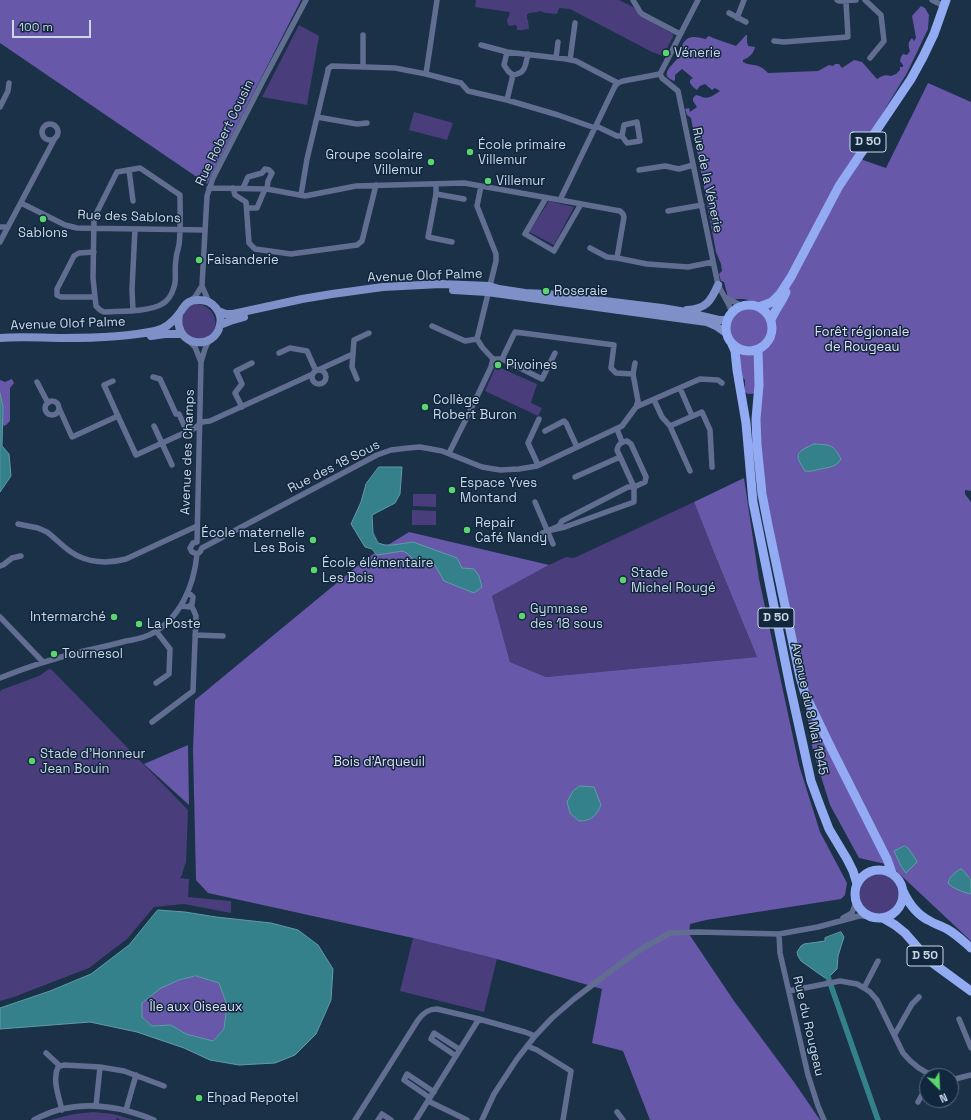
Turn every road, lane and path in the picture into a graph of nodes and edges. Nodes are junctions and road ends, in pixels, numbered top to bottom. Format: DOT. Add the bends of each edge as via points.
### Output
graph roads {
  1 [pos="306,0"];
  2 [pos="437,0"];
  3 [pos="633,0"];
  4 [pos="698,0"];
  5 [pos="744,0"];
  6 [pos="837,0"];
  7 [pos="856,0"];
  8 [pos="864,0"];
  9 [pos="932,0"];
  10 [pos="846,1"];
  11 [pos="945,3"];
  12 [pos="729,13"];
  13 [pos="737,18"];
  14 [pos="746,22"];
  15 [pos="575,23"];
  16 [pos="680,34"];
  17 [pos="363,36"];
  18 [pos="774,40"];
  19 [pos="558,42"];
  20 [pos="481,45"];
  21 [pos="507,52"];
  22 [pos="528,54"];
  23 [pos="556,58"];
  24 [pos="870,58"];
  25 [pos="570,60"];
  26 [pos="363,66"];
  27 [pos="426,74"];
  28 [pos="660,74"];
  29 [pos="512,75"];
  30 [pos="9,83"];
  31 [pos="618,83"];
  32 [pos="507,100"];
  33 [pos="0,107"];
  34 [pos="317,117"];
  35 [pos="367,123"];
  36 [pos="595,127"];
  37 [pos="622,136"];
  38 [pos="55,138"];
  39 [pos="694,165"];
  40 [pos="130,170"];
  41 [pos="639,170"];
  42 [pos="436,184"];
  43 [pos="376,185"];
  44 [pos="481,186"];
  45 [pos="209,188"];
  46 [pos="233,188"];
  47 [pos="243,188"];
  48 [pos="266,189"];
  49 [pos="436,194"];
  50 [pos="301,195"];
  51 [pos="464,198"];
  52 [pos="546,198"];
  53 [pos="560,200"];
  54 [pos="133,201"];
  55 [pos="21,203"];
  56 [pos="581,204"];
  57 [pos="702,205"];
  58 [pos="247,208"];
  59 [pos="668,211"];
  60 [pos="0,227"];
  61 [pos="8,227"];
  62 [pos="94,229"];
  63 [pos="135,229"];
  64 [pos="180,230"];
  65 [pos="205,230"];
  66 [pos="0,242"];
  67 [pos="452,242"];
  68 [pos="590,248"];
  69 [pos="94,252"];
  70 [pos="617,258"];
  71 [pos="713,262"];
  72 [pos="791,277"];
  73 [pos="718,285"];
  74 [pos="202,286"];
  75 [pos="488,289"];
  76 [pos="95,297"];
  77 [pos="725,297"];
  78 [pos="209,302"];
  79 [pos="188,303"];
  80 [pos="742,306"];
  81 [pos="759,307"];
  82 [pos="133,311"];
  83 [pos="218,311"];
  84 [pos="680,311"];
  85 [pos="179,314"];
  86 [pos="730,316"];
  87 [pos="771,320"];
  88 [pos="220,325"];
  89 [pos="432,326"];
  90 [pos="726,332"];
  91 [pos="369,333"];
  92 [pos="185,337"];
  93 [pos="0,338"];
  94 [pos="477,339"];
  95 [pos="209,340"];
  96 [pos="731,342"];
  97 [pos="758,349"];
  98 [pos="279,354"];
  99 [pos="353,354"];
  100 [pos="555,354"];
  101 [pos="502,359"];
  102 [pos="493,360"];
  103 [pos="201,362"];
  104 [pos="252,363"];
  105 [pos="635,363"];
  106 [pos="316,372"];
  107 [pos="634,374"];
  108 [pos="153,377"];
  109 [pos="357,379"];
  110 [pos="113,381"];
  111 [pos="37,382"];
  112 [pos="722,383"];
  113 [pos="680,388"];
  114 [pos="654,400"];
  115 [pos="48,403"];
  116 [pos="242,406"];
  117 [pos="636,407"];
  118 [pos="59,408"];
  119 [pos="118,416"];
  120 [pos="692,416"];
  121 [pos="539,419"];
  122 [pos="200,424"];
  123 [pos="154,426"];
  124 [pos="670,426"];
  125 [pos="616,429"];
  126 [pos="545,431"];
  127 [pos="187,432"];
  128 [pos="622,442"];
  129 [pos="162,443"];
  130 [pos="577,447"];
  131 [pos="449,453"];
  132 [pos="620,457"];
  133 [pos="172,465"];
  134 [pos="538,465"];
  135 [pos="712,467"];
  136 [pos="690,471"];
  137 [pos="575,477"];
  138 [pos="634,487"];
  139 [pos="535,502"];
  140 [pos="18,524"];
  141 [pos="197,526"];
  142 [pos="548,531"];
  143 [pos="532,538"];
  144 [pos="196,542"];
  145 [pos="553,544"];
  146 [pos="202,548"];
  147 [pos="197,554"];
  148 [pos="21,556"];
  149 [pos="0,566"];
  150 [pos="188,592"];
  151 [pos="181,605"];
  152 [pos="191,605"];
  153 [pos="0,617"];
  154 [pos="156,631"];
  155 [pos="195,634"];
  156 [pos="223,636"];
  157 [pos="43,662"];
  158 [pos="0,678"];
  159 [pos="156,683"];
  160 [pos="152,722"];
  161 [pos="892,873"];
  162 [pos="857,884"];
  163 [pos="904,892"];
  164 [pos="856,902"];
  165 [pos="869,916"];
  166 [pos="883,918"];
  167 [pos="835,923"];
  168 [pos="779,934"];
  169 [pos="971,948"];
  170 [pos="878,960"];
  171 [pos="864,988"];
  172 [pos="789,991"];
  173 [pos="971,991"];
  174 [pos="919,997"];
  175 [pos="479,1019"];
  176 [pos="959,1019"];
  177 [pos="894,1034"];
  178 [pos="535,1036"];
  179 [pos="528,1046"];
  180 [pos="971,1048"];
  181 [pos="460,1049"];
  182 [pos="46,1053"];
  183 [pos="456,1056"];
  184 [pos="60,1066"];
  185 [pos="100,1067"];
  186 [pos="919,1069"];
  187 [pos="136,1075"];
  188 [pos="971,1075"];
  189 [pos="959,1078"];
  190 [pos="164,1086"];
  191 [pos="434,1092"];
  192 [pos="429,1099"];
  193 [pos="96,1106"];
  194 [pos="62,1110"];
  195 [pos="126,1110"];
  196 [pos="617,1112"];
  197 [pos="34,1120"];
  198 [pos="154,1120"];
  199 [pos="354,1120"];
  200 [pos="378,1120"];
  201 [pos="391,1120"];
  202 [pos="416,1120"];
  203 [pos="467,1120"];
  204 [pos="482,1120"];
  205 [pos="563,1120"];
  206 [pos="624,1120"];
  207 [pos="824,1120"];
  1 -- 45 [label="street, Rue Robert Cousin"];
  2 -- 27 [label="street"];
  3 -- 16 [label="street" via="642,14"];
  4 -- 16 [label="street"];
  5 -- 13 [label="street"];
  6 -- 10 [label="street"];
  7 -- 10 [label="street"];
  8 -- 24 [label="street" via="882,15 884,41"];
  9 -- 11 [label="street"];
  10 -- 18 [label="street" via="848,37 784,42"];
  11 -- 72 [label="main road, D 50" via="911,79 839,186"];
  12 -- 13 [label="street"];
  13 -- 14 [label="street"];
  15 -- 25 [label="street"];
  16 -- 28 [label="street"];
  17 -- 26 [label="street"];
  19 -- 23 [label="street"];
  20 -- 21 [label="street"];
  21 -- 22 [label="street"];
  21 -- 29 [label="street" via="504,65"];
  22 -- 23 [label="street"];
  22 -- 29 [label="street" via="524,70"];
  23 -- 25 [label="street"];
  25 -- 31 [label="street"];
  26 -- 27 [label="street" via="395,68"];
  26 -- 34 [label="street" via="335,65 328,69"];
  27 -- 32 [label="street" via="461,83 468,91"];
  28 -- 31 [label="street"];
  28 -- 39 [label="street, Rue de la Vénerie" via="678,91"];
  29 -- 32 [label="street"];
  30 -- 33 [label="street"];
  31 -- 36 [label="street"];
  32 -- 36 [label="street"];
  34 -- 35 [label="street" via="357,124"];
  34 -- 50 [label="street"];
  36 -- 37 [label="street"];
  36 -- 53 [label="street"];
  38 -- 55 [label="street"];
  39 -- 41 [label="street" via="679,169 665,166"];
  39 -- 57 [label="street, Rue de la Vénerie"];
  40 -- 54 [label="street"];
  40 -- 62 [label="street" via="117,172 94,218"];
  40 -- 64 [label="street" via="140,168 180,195"];
  42 -- 43 [label="street"];
  42 -- 44 [label="street" via="464,183"];
  42 -- 49 [label="street"];
  43 -- 50 [label="street"];
  43 -- 58 [label="street" via="362,241 357,245 291,254 255,249 249,243"];
  44 -- 52 [label="street"];
  44 -- 75 [label="street" via="478,206 496,254"];
  45 -- 46 [label="street"];
  45 -- 65 [label="street, Rue Robert Cousin"];
  46 -- 47 [label="street"];
  46 -- 58 [label="street" via="235,195 246,202"];
  47 -- 48 [label="street"];
  47 -- 48 [label="street" via="248,177 262,173 265,169 272,172"];
  48 -- 50 [label="street"];
  48 -- 58 [label="street" via="257,208"];
  49 -- 51 [label="street"];
  49 -- 67 [label="street" via="428,237"];
  52 -- 53 [label="street"];
  52 -- 56 [label="street" via="525,234 554,251"];
  53 -- 56 [label="street"];
  55 -- 61 [label="street"];
  55 -- 62 [label="street, Rue des Sablons" via="66,225"];
  56 -- 70 [label="street" via="620,211 624,214"];
  57 -- 59 [label="street"];
  57 -- 71 [label="street, Rue de la Vénerie"];
  60 -- 61 [label="street"];
  61 -- 66 [label="street"];
  62 -- 63 [label="street, Rue des Sablons"];
  62 -- 69 [label="street"];
  63 -- 64 [label="street, Rue des Sablons"];
  63 -- 82 [label="street"];
  64 -- 65 [label="street, Rue des Sablons"];
  64 -- 82 [label="street" via="175,285 171,294 158,306"];
  65 -- 74 [label="street, Rue Robert Cousin"];
  68 -- 70 [label="street" via="606,257"];
  69 -- 76 [label="street"];
  69 -- 76 [label="street" via="74,256 57,295"];
  70 -- 71 [label="street" via="647,264 688,267"];
  71 -- 73 [label="street, Rue de la Vénerie"];
  72 -- 81 [label="main road, D 50" via="772,302"];
  72 -- 87 [label="main road, D 50" via="783,299"];
  73 -- 77 [label="street, Rue de la Vénerie"];
  73 -- 84 [label="main road" via="711,300 702,308"];
  74 -- 78 [label="street, Rue Robert Cousin"];
  74 -- 79 [label="street"];
  75 -- 83 [label="main road, Avenue Olof Palme" via="441,284 383,287 324,295 233,314"];
  75 -- 84 [label="main road, Avenue Olof Palme"];
  75 -- 88 [label="main road, Avenue Olof Palme" via="355,295 259,313"];
  75 -- 90 [label="main road, Avenue Olof Palme" via="707,322"];
  75 -- 94 [label="street"];
  76 -- 82 [label="street" via="96,306 104,312"];
  77 -- 80 [label="street"];
  77 -- 86 [label="street, Rue de la Vénerie"];
  78 -- 79 [label="main road" via="195,300"];
  78 -- 83 [label="main road"];
  79 -- 85 [label="main road, Avenue Olof Palme"];
  80 -- 81 [label="main road"];
  80 -- 86 [label="main road"];
  81 -- 87 [label="main road"];
  83 -- 88 [label="main road"];
  84 -- 86 [label="main road, Avenue Olof Palme" via="719,320"];
  85 -- 92 [label="main road" via="179,329"];
  85 -- 93 [label="main road, Avenue Olof Palme" via="162,329 146,332 85,338"];
  86 -- 90 [label="main road"];
  87 -- 97 [label="main road" via="771,334 765,345"];
  88 -- 95 [label="main road" via="218,332"];
  89 -- 94 [label="street" via="465,341"];
  90 -- 96 [label="main road"];
  91 -- 99 [label="street" via="354,340"];
  92 -- 93 [label="main road, Avenue Olof Palme" via="166,334 73,344"];
  92 -- 95 [label="main road, Avenue Olof Palme" via="193,342"];
  92 -- 103 [label="street, Avenue des Champs" via="195,347"];
  94 -- 102 [label="street"];
  95 -- 103 [label="street, Avenue des Champs"];
  96 -- 97 [label="main road" via="743,350"];
  96 -- 162 [label="main road, Avenue du 8 Mai 1945 / D 50" via="735,351 746,423 753,502 811,781 829,829 848,859"];
  97 -- 161 [label="main road, D 50" via="759,386 756,419 762,494 800,677 809,701"];
  98 -- 106 [label="street" via="290,348 307,350"];
  99 -- 106 [label="street"];
  99 -- 109 [label="street" via="352,367"];
  100 -- 101 [label="street" via="542,379"];
  101 -- 102 [label="street"];
  101 -- 107 [label="street" via="515,332 614,345 612,368 616,373"];
  102 -- 131 [label="street" via="492,367"];
  103 -- 122 [label="street, Avenue des Champs"];
  104 -- 116 [label="street" via="236,371 242,384 236,393"];
  105 -- 107 [label="street"];
  106 -- 116 [label="street"];
  107 -- 117 [label="street" via="638,401"];
  108 -- 127 [label="street" via="160,379"];
  110 -- 119 [label="street" via="104,385"];
  111 -- 115 [label="street"];
  112 -- 113 [label="street" via="718,380 700,379"];
  113 -- 114 [label="street"];
  113 -- 120 [label="street"];
  114 -- 117 [label="street"];
  114 -- 124 [label="street" via="662,418"];
  115 -- 118 [label="street" via="54,402"];
  115 -- 118 [label="street" via="46,409 49,414 56,414"];
  116 -- 122 [label="street"];
  117 -- 125 [label="street, Rue des 18 Sous" via="622,426"];
  118 -- 119 [label="street" via="72,437"];
  119 -- 129 [label="street" via="136,455"];
  120 -- 124 [label="street"];
  120 -- 135 [label="street" via="702,412 710,430"];
  121 -- 134 [label="street" via="528,443"];
  122 -- 127 [label="street"];
  122 -- 141 [label="street, Avenue des Champs"];
  123 -- 129 [label="street"];
  124 -- 136 [label="street"];
  125 -- 128 [label="street"];
  125 -- 130 [label="street, Rue des 18 Sous"];
  126 -- 130 [label="street" via="564,421"];
  127 -- 129 [label="street"];
  128 -- 132 [label="street" via="617,450"];
  128 -- 138 [label="street" via="627,441 631,444 646,477 645,482"];
  129 -- 133 [label="street"];
  130 -- 134 [label="street, Rue des 18 Sous"];
  131 -- 134 [label="street, Rue des 18 Sous" via="482,467 500,470"];
  131 -- 146 [label="street, Rue des 18 Sous" via="420,447 382,453"];
  132 -- 137 [label="street"];
  132 -- 138 [label="street"];
  138 -- 142 [label="street" via="628,487 562,521 559,526"];
  138 -- 142 [label="street" via="634,502"];
  139 -- 142 [label="street"];
  140 -- 141 [label="street" via="42,529 70,552 101,562 126,559"];
  141 -- 144 [label="street, Avenue des Champs"];
  142 -- 143 [label="street"];
  142 -- 145 [label="street"];
  144 -- 146 [label="street"];
  144 -- 147 [label="street, Avenue des Champs" via="190,548"];
  146 -- 147 [label="street"];
  147 -- 150 [label="street, Avenue des Champs"];
  148 -- 149 [label="street" via="12,558"];
  150 -- 151 [label="street, Avenue des Champs"];
  150 -- 152 [label="street" via="193,597"];
  151 -- 152 [label="street"];
  151 -- 154 [label="street, Avenue des Champs"];
  152 -- 155 [label="street" via="196,616"];
  153 -- 157 [label="street"];
  154 -- 157 [label="street, Avenue des Champs" via="142,638"];
  154 -- 159 [label="street" via="170,649 169,674"];
  155 -- 156 [label="street"];
  155 -- 160 [label="street" via="193,691"];
  157 -- 158 [label="street, Avenue des Champs"];
  161 -- 162 [label="main road" via="884,870 868,872"];
  161 -- 163 [label="main road" via="902,884"];
  162 -- 164 [label="main road"];
  163 -- 166 [label="main road" via="896,911"];
  163 -- 169 [label="main road, D 50" via="916,911 946,928"];
  164 -- 165 [label="main road"];
  164 -- 167 [label="street" via="850,914"];
  165 -- 166 [label="main road"];
  165 -- 167 [label="street" via="859,916"];
  166 -- 173 [label="main road, D 50" via="905,934 934,964"];
  167 -- 168 [label="street"];
  168 -- 172 [label="street, Rue du Rougeau" via="780,953"];
  168 -- 178 [label="street" via="670,933 616,967 562,1010"];
  170 -- 171 [label="street"];
  171 -- 172 [label="street" via="849,982 835,982"];
  171 -- 177 [label="street" via="877,1000"];
  172 -- 207 [label="street, Rue du Rougeau" via="810,1084"];
  174 -- 177 [label="street"];
  175 -- 178 [label="street"];
  175 -- 181 [label="street"];
  175 -- 199 [label="street" via="437,1009 422,1014"];
  176 -- 180 [label="street"];
  177 -- 186 [label="street" via="907,1058"];
  178 -- 179 [label="street"];
  179 -- 204 [label="street" via="494,1094"];
  179 -- 205 [label="street" via="571,1071"];
  181 -- 183 [label="street"];
  181 -- 183 [label="street" via="434,1033 431,1039"];
  182 -- 184 [label="street"];
  183 -- 191 [label="street"];
  184 -- 185 [label="street"];
  184 -- 194 [label="street" via="56,1072 56,1083"];
  185 -- 187 [label="street"];
  185 -- 193 [label="street"];
  187 -- 190 [label="street"];
  187 -- 195 [label="street"];
  188 -- 189 [label="street"];
  191 -- 192 [label="street"];
  191 -- 192 [label="street" via="407,1074 404,1080"];
  192 -- 202 [label="street"];
  192 -- 203 [label="street"];
  193 -- 194 [label="street"];
  193 -- 195 [label="street"];
  194 -- 197 [label="street"];
  195 -- 198 [label="street"];
  196 -- 206 [label="street"];
  200 -- 201 [label="street" via="382,1114"];
}
